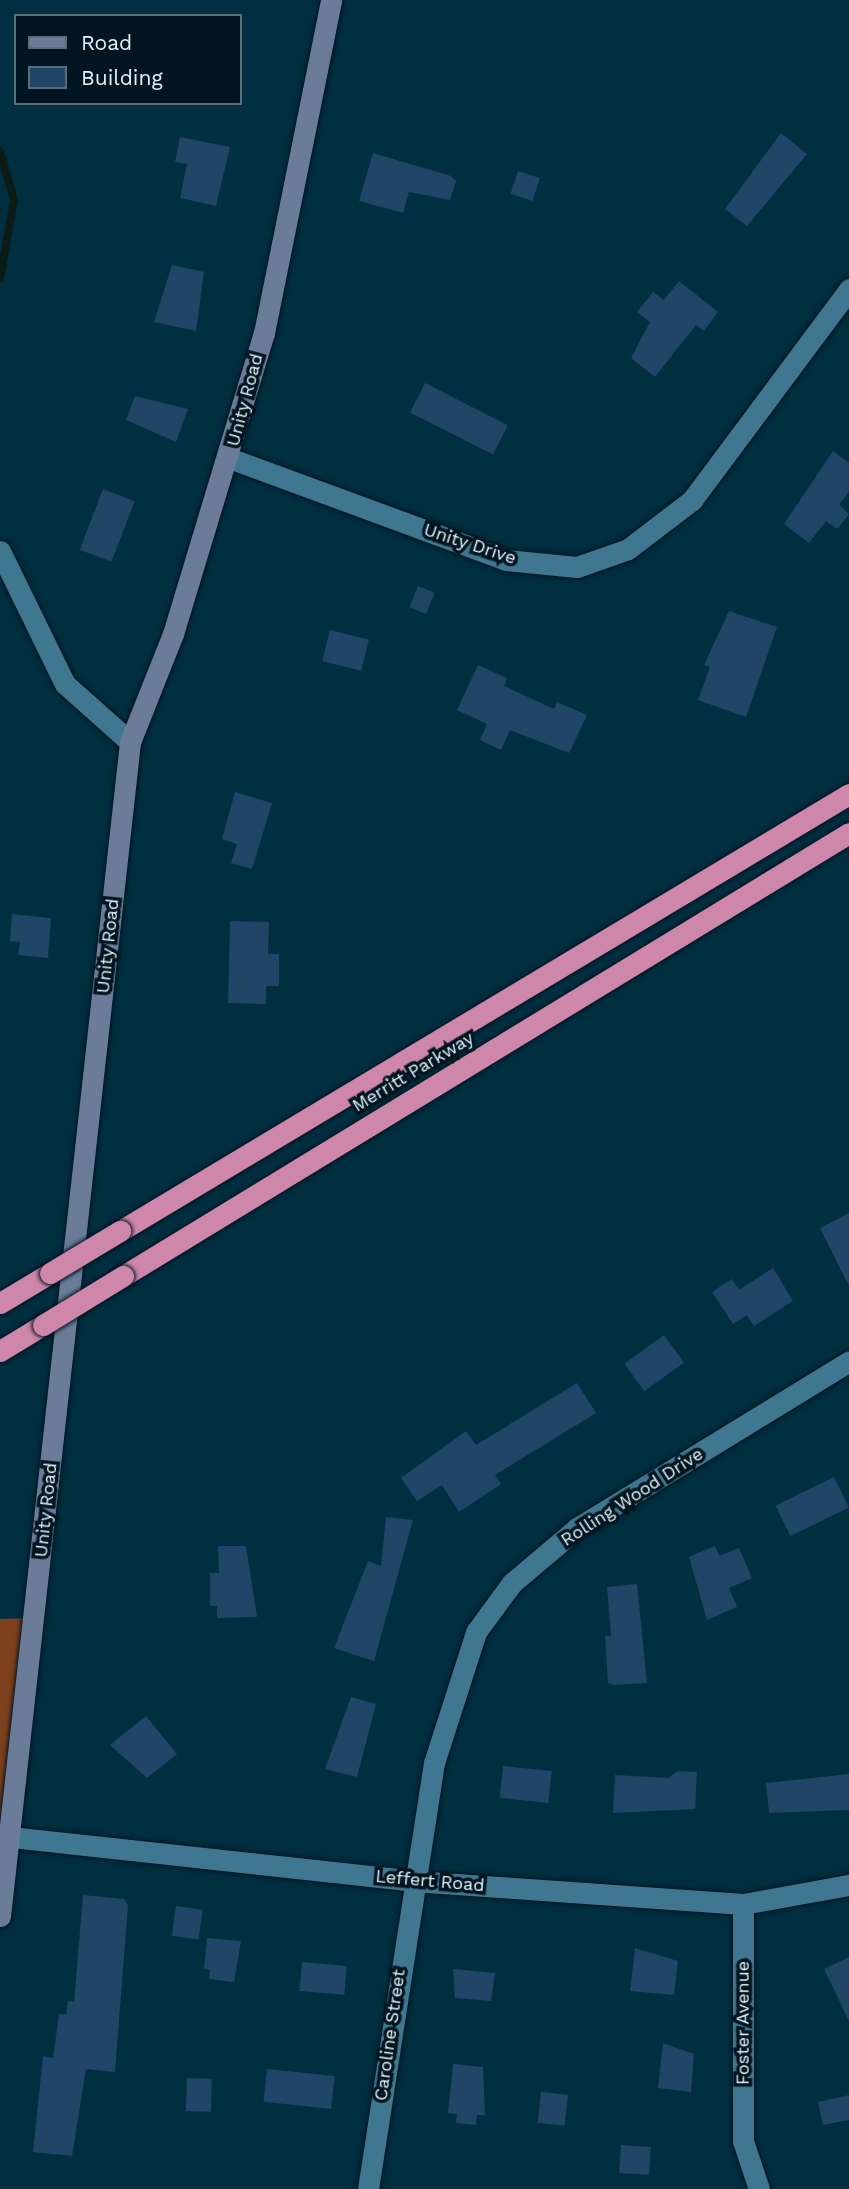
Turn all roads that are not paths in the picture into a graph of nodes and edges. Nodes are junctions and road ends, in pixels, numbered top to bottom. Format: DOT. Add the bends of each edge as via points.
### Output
graph roads {
  1 [pos="331,0"];
  2 [pos="849,289"];
  3 [pos="229,458"];
  4 [pos="0,551"];
  5 [pos="130,742"];
  6 [pos="849,794"];
  7 [pos="849,833"];
  8 [pos="0,1303"];
  9 [pos="0,1351"];
  10 [pos="849,1361"];
  11 [pos="11,1836"];
  12 [pos="413,1881"];
  13 [pos="849,1885"];
  14 [pos="743,1904"];
  15 [pos="0,1916"];
  16 [pos="368,2189"];
  17 [pos="759,2189"];
  1 -- 3 [label="main road, Unity Road" via="264,333"];
  2 -- 3 [label="street, Unity Drive" via="692,499 628,549 577,567 506,560"];
  3 -- 5 [label="main road, Unity Road" via="173,634"];
  4 -- 5 [label="street" via="65,684"];
  5 -- 11 [label="main road, Unity Road"];
  6 -- 8 [label="highway, Merritt Parkway, bridge"];
  7 -- 9 [label="highway, Merritt Parkway, bridge"];
  10 -- 12 [label="street, Rolling Wood Drive" via="577,1528 512,1583 476,1632 435,1762"];
  11 -- 12 [label="street, Leffert Road"];
  11 -- 15 [label="main road, Unity Road"];
  12 -- 14 [label="street, Leffert Road"];
  12 -- 16 [label="street, Caroline Street"];
  13 -- 14 [label="street, Leffert Road"];
  14 -- 17 [label="street, Foster Avenue" via="743,2141"];
}
